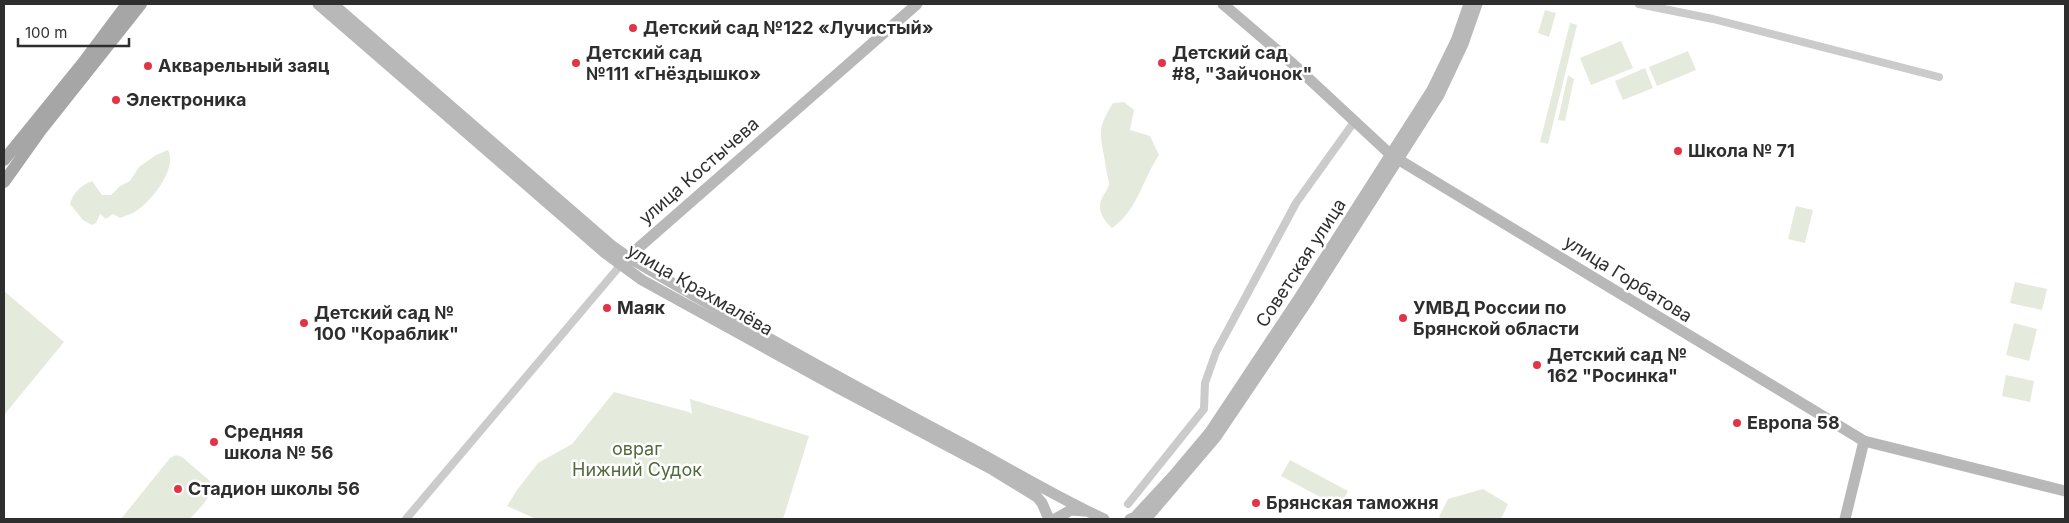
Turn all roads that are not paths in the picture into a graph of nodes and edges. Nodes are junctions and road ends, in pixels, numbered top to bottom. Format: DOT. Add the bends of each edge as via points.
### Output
graph roads {
  1 [pos="127,4"];
  2 [pos="141,4"];
  3 [pos="318,4"];
  4 [pos="332,4"];
  5 [pos="917,4"];
  6 [pos="1223,4"];
  7 [pos="1468,4"];
  8 [pos="1477,4"];
  9 [pos="1639,4"];
  10 [pos="1940,77"];
  11 [pos="1354,122"];
  12 [pos="1395,156"];
  13 [pos="4,160"];
  14 [pos="4,182"];
  15 [pos="624,261"];
  16 [pos="1864,441"];
  17 [pos="2065,491"];
  18 [pos="1128,504"];
  19 [pos="1086,511"];
  20 [pos="406,519"];
  21 [pos="1049,519"];
  22 [pos="1055,519"];
  23 [pos="1104,519"];
  24 [pos="1130,519"];
  25 [pos="1146,519"];
  26 [pos="1845,519"];
  1 -- 13 [label="main road"];
  2 -- 14 [label="main road"];
  3 -- 15 [label="main road, улица Крахмалёва" via="604,253"];
  4 -- 15 [label="main road, улица Крахмалёва" via="611,245"];
  5 -- 15 [label="main road, улица Костычева"];
  6 -- 11 [label="main road, улица Горбатова"];
  7 -- 12 [label="main road, Советская улица" via="1456,41"];
  8 -- 12 [label="main road, Советская улица" via="1453,66 1428,113"];
  9 -- 10 [label="street" via="1713,19"];
  11 -- 12 [label="main road, улица Горбатова"];
  11 -- 18 [label="street" via="1296,204 1216,352 1205,383 1204,409"];
  12 -- 16 [label="main road, улица Горбатова"];
  12 -- 24 [label="main road, Советская улица" via="1210,432 1173,476"];
  12 -- 25 [label="main road, Советская улица" via="1302,310 1216,437"];
  15 -- 19 [label="main road, улица Крахмалёва"];
  15 -- 20 [label="street, улица Костычева"];
  15 -- 21 [label="main road, улица Крахмалёва" via="642,280 1037,497"];
  16 -- 17 [label="main road, улица Горбатова"];
  16 -- 26 [label="main road"];
  19 -- 22 [label="main road" via="1071,510"];
  19 -- 23 [label="main road, улица Крахмалёва"];
}
